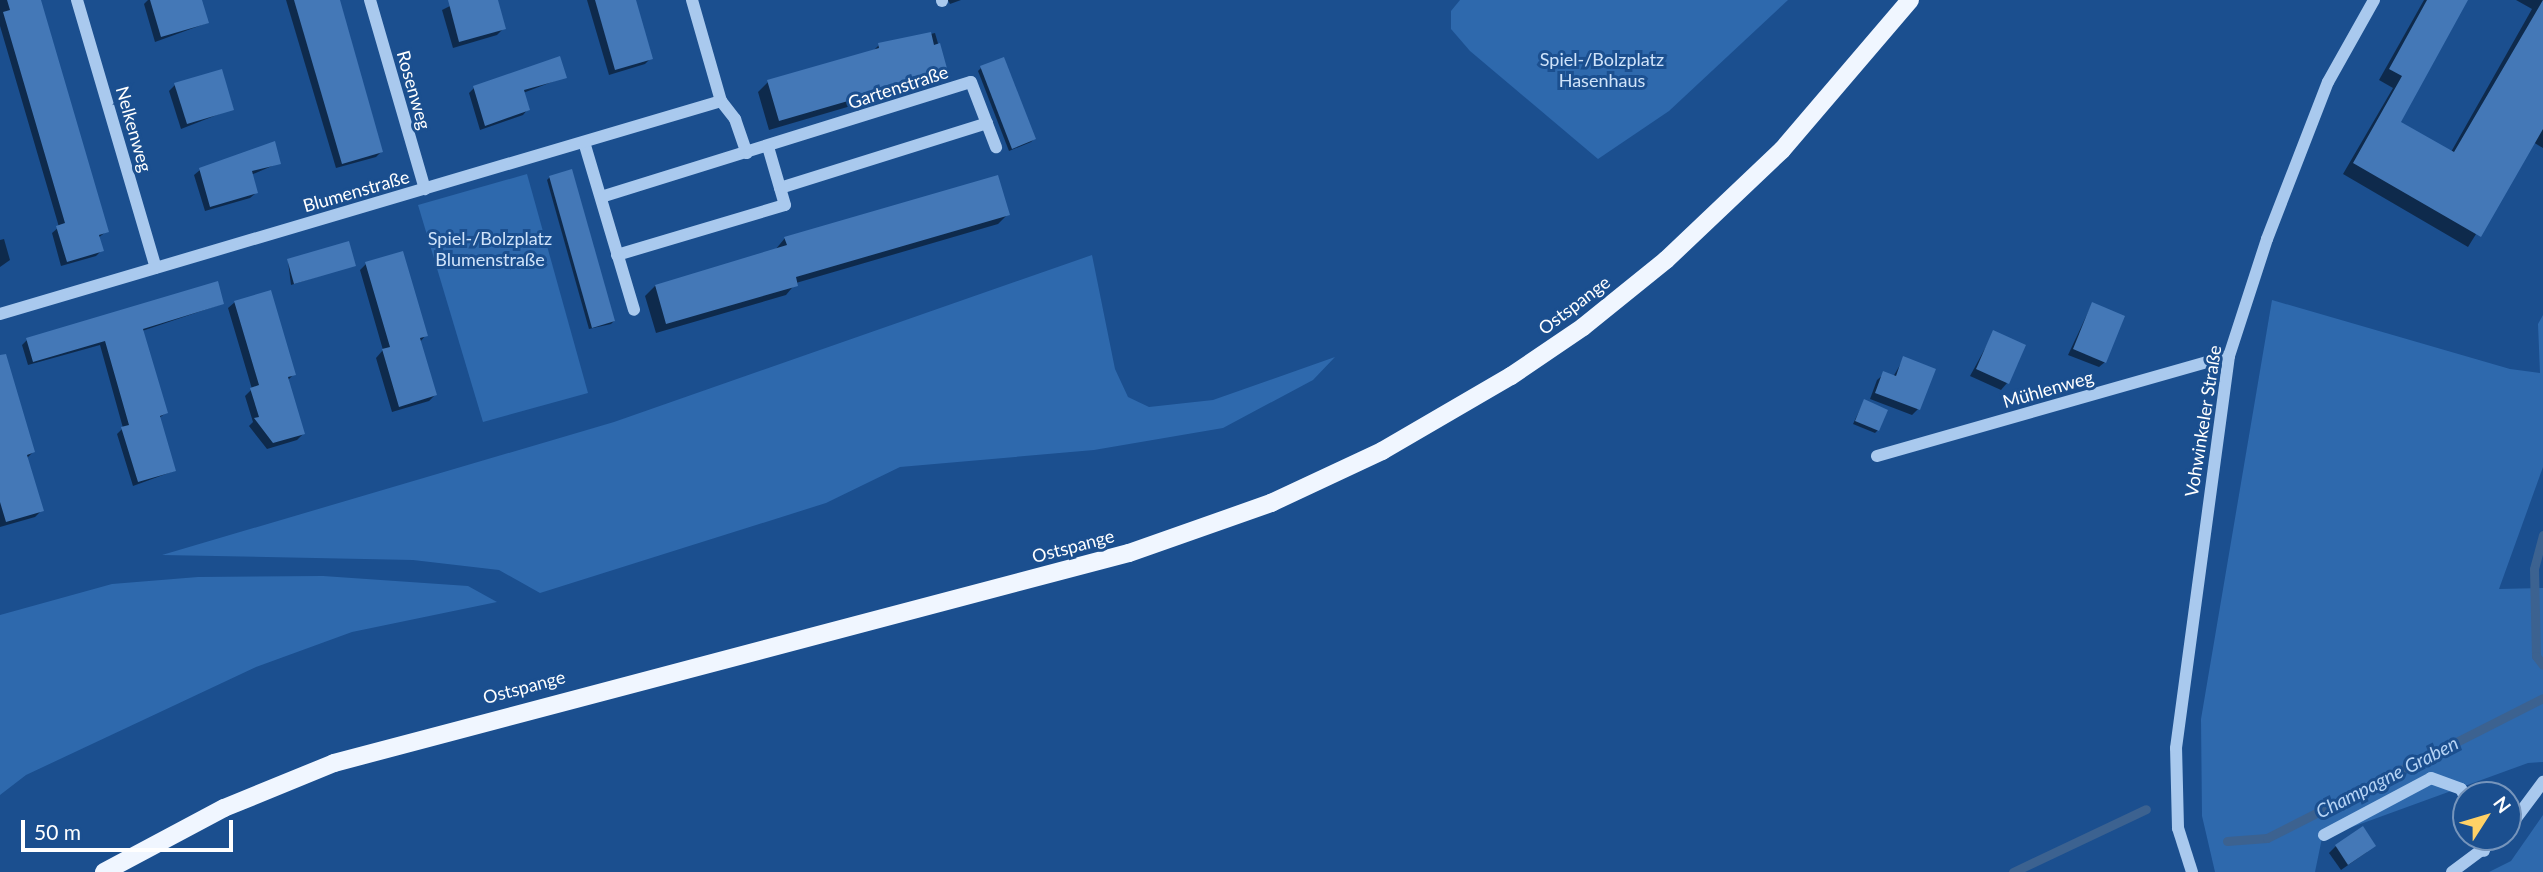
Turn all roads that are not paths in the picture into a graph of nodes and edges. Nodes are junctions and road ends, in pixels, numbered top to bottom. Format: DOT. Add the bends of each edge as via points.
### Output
graph roads {
  1 [pos="77,0"];
  2 [pos="370,0"];
  3 [pos="692,0"];
  4 [pos="1910,0"];
  5 [pos="2374,0"];
  6 [pos="721,101"];
  7 [pos="987,123"];
  8 [pos="584,142"];
  9 [pos="768,147"];
  10 [pos="996,147"];
  11 [pos="747,153"];
  12 [pos="780,188"];
  13 [pos="425,189"];
  14 [pos="601,197"];
  15 [pos="617,255"];
  16 [pos="156,268"];
  17 [pos="634,310"];
  18 [pos="0,314"];
  19 [pos="2229,356"];
  20 [pos="1877,456"];
  21 [pos="2543,782"];
  22 [pos="2452,786"];
  23 [pos="2522,810"];
  24 [pos="2324,835"];
  25 [pos="2484,851"];
  26 [pos="104,872"];
  27 [pos="2192,872"];
  28 [pos="2452,872"];
  1 -- 16 [label="street, Nelkenweg"];
  2 -- 13 [label="street, Rosenweg"];
  3 -- 6 [label="street"];
  4 -- 26 [label="main road, Ostspange" via="1782,150 1666,260 1521,369 1382,451 1271,503 1129,553 334,763 224,808"];
  5 -- 19 [label="street, Vohwinkeler Straße" via="2328,82 2267,239"];
  6 -- 8 [label="street, Blumenstraße"];
  6 -- 11 [label="street" via="735,119"];
  7 -- 9 [label="street, Gartenstraße" via="971,82"];
  7 -- 10 [label="street, Gartenstraße"];
  7 -- 12 [label="street"];
  8 -- 13 [label="street, Blumenstraße"];
  8 -- 14 [label="street"];
  9 -- 11 [label="street, Gartenstraße"];
  9 -- 12 [label="street"];
  11 -- 14 [label="street, Gartenstraße"];
  12 -- 15 [label="street" via="785,205"];
  13 -- 16 [label="street, Blumenstraße"];
  14 -- 15 [label="street"];
  15 -- 17 [label="street"];
  16 -- 18 [label="street, Blumenstraße"];
  19 -- 20 [label="street, Mühlenweg"];
  19 -- 27 [label="street, Vohwinkeler Straße" via="2176,748 2178,828"];
  21 -- 23 [label="street"];
  22 -- 24 [label="street" via="2431,778"];
  25 -- 28 [label="street"];
}
